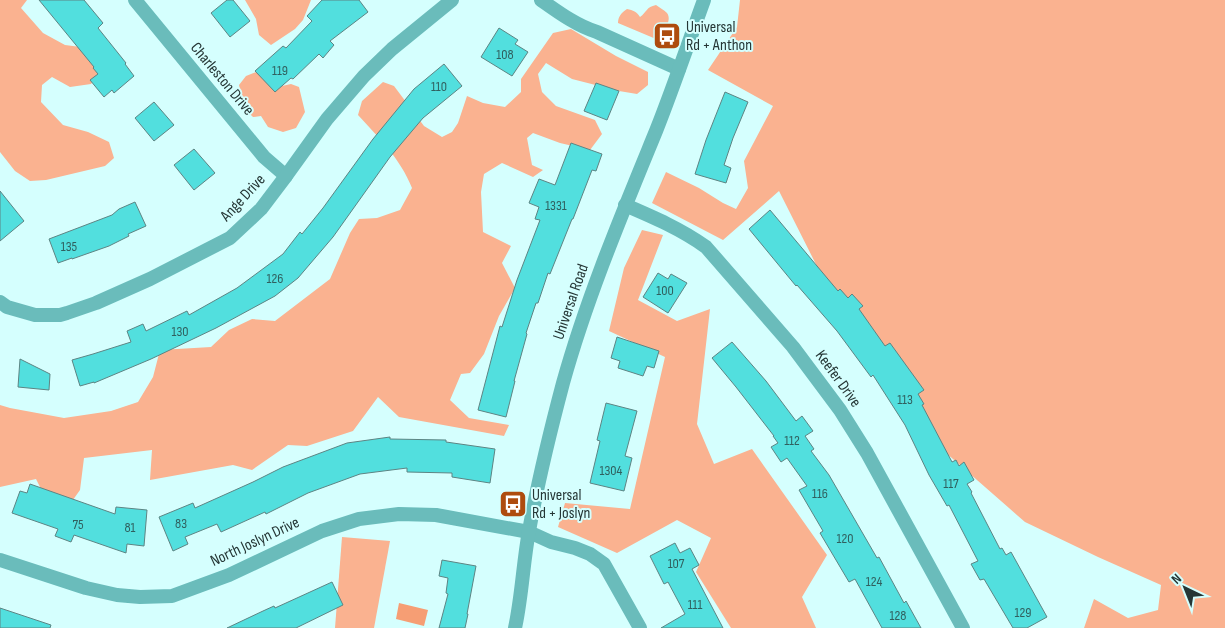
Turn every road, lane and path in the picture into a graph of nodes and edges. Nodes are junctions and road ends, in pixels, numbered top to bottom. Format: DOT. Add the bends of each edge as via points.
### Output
graph roads {
  1 [pos="135,0"];
  2 [pos="452,0"];
  3 [pos="541,0"];
  4 [pos="704,0"];
  5 [pos="679,69"];
  6 [pos="286,176"];
  7 [pos="625,205"];
  8 [pos="0,302"];
  9 [pos="529,532"];
  10 [pos="0,560"];
  11 [pos="515,628"];
  12 [pos="640,628"];
  13 [pos="963,628"];
  1 -- 6 [label="street, Charleston Drive" via="264,157"];
  2 -- 6 [label="street, Ange Drive" via="364,76 327,119"];
  3 -- 5 [label="street" via="590,30"];
  4 -- 5 [label="street, Universal Road"];
  5 -- 7 [label="street, Universal Road"];
  6 -- 8 [label="street, Ange Drive" via="261,209 230,238 96,303 60,315 35,315"];
  7 -- 9 [label="street, Universal Road" via="586,307 563,382"];
  7 -- 13 [label="street, Keefer Drive" via="666,222 706,247 793,347 862,444"];
  9 -- 10 [label="street, North Joslyn Drive" via="436,515 399,514 360,519 322,531 229,575 172,596 147,598 86,588"];
  9 -- 11 [label="street, Universal Road"];
  9 -- 12 [label="street, North Joslyn Drive" via="590,554 604,564"];
}
